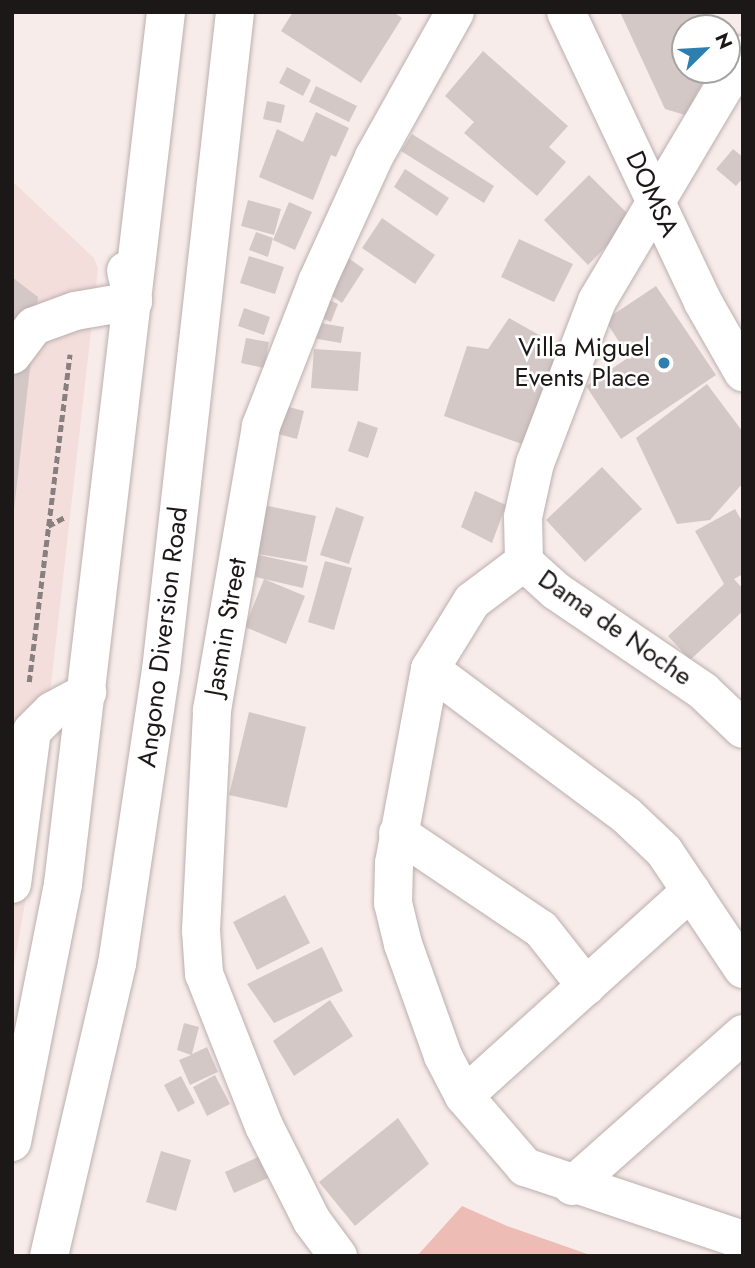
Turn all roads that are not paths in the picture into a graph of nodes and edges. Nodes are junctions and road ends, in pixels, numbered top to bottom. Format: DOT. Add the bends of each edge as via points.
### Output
graph roads {
  1 [pos="149,12"];
  2 [pos="166,12"];
  3 [pos="235,12"];
  4 [pos="455,12"];
  5 [pos="566,12"];
  6 [pos="743,55"];
  7 [pos="657,206"];
  8 [pos="133,301"];
  9 [pos="12,355"];
  10 [pos="743,372"];
  11 [pos="524,562"];
  12 [pos="430,669"];
  13 [pos="87,692"];
  14 [pos="743,729"];
  15 [pos="398,833"];
  16 [pos="13,879"];
  17 [pos="12,884"];
  18 [pos="63,884"];
  19 [pos="691,891"];
  20 [pos="743,969"];
  21 [pos="586,986"];
  22 [pos="24,1033"];
  23 [pos="743,1034"];
  24 [pos="464,1097"];
  25 [pos="12,1142"];
  26 [pos="572,1185"];
  27 [pos="738,1233"];
  28 [pos="49,1256"];
  29 [pos="338,1256"];
  1 -- 8 [label="street" via="122,254"];
  2 -- 8 [label="street"];
  3 -- 28 [label="street, Angono Diversion Road" via="161,670 120,951"];
  4 -- 29 [label="street, Jasmin Street" via="374,157 317,282 261,426 212,710 201,930 204,974 264,1126 312,1221"];
  5 -- 7 [label="street, DOMSA"];
  6 -- 7 [label="street, Dama de Noche"];
  7 -- 10 [label="street, DOMSA"];
  7 -- 11 [label="street, Dama de Noche" via="597,301 574,355 535,463 523,517"];
  8 -- 9 [label="street" via="75,311 34,326"];
  8 -- 13 [label="street"];
  11 -- 12 [label="street" via="472,601"];
  11 -- 14 [label="street, Dama de Noche" via="556,591 703,691"];
  12 -- 15 [label="street"];
  12 -- 19 [label="street" via="626,815 664,851"];
  13 -- 16 [label="street" via="52,711 32,731"];
  13 -- 18 [label="street"];
  15 -- 21 [label="street" via="541,929"];
  15 -- 24 [label="street" via="393,903 443,1056"];
  16 -- 17 [label="street"];
  16 -- 18 [label="street"];
  18 -- 22 [label="street"];
  19 -- 20 [label="street"];
  19 -- 21 [label="street"];
  21 -- 24 [label="street"];
  22 -- 25 [label="street"];
  23 -- 26 [label="street"];
  24 -- 26 [label="street" via="525,1167"];
  26 -- 27 [label="street"];
}
